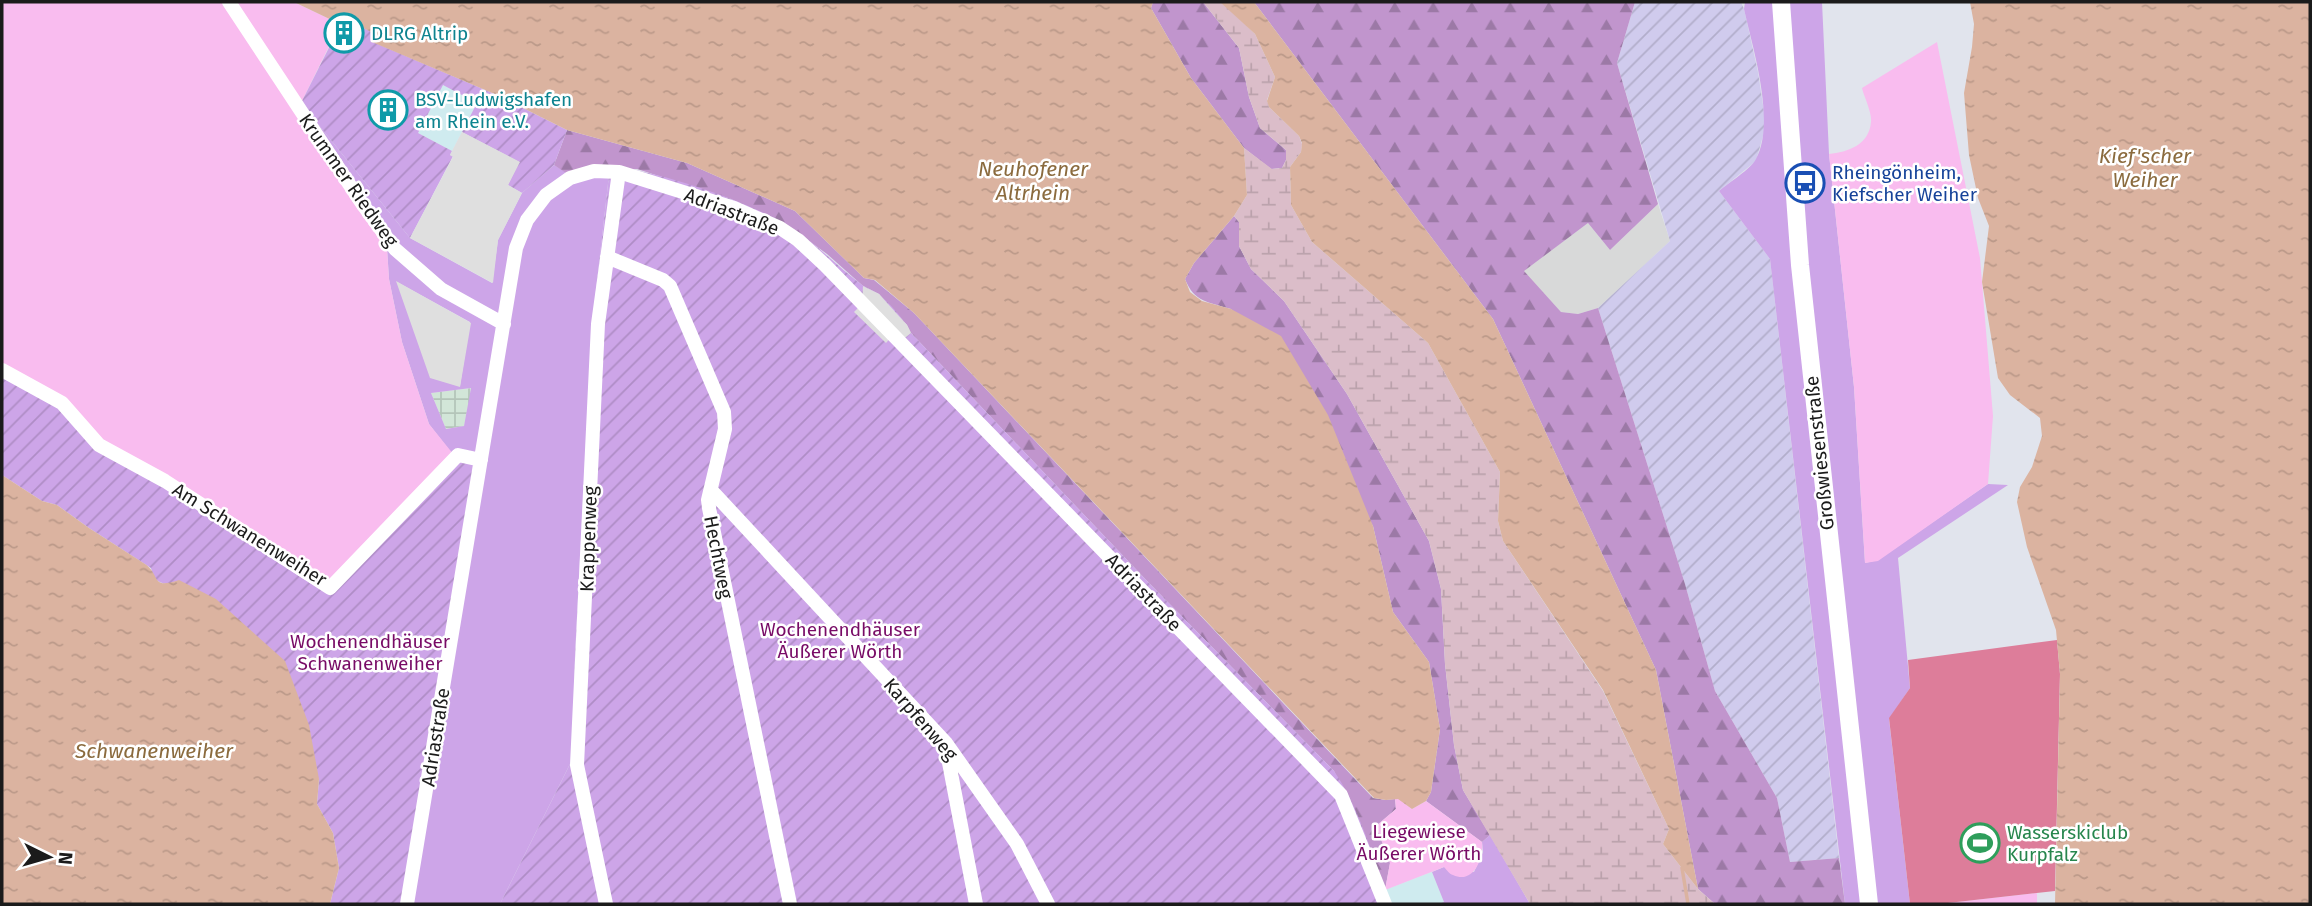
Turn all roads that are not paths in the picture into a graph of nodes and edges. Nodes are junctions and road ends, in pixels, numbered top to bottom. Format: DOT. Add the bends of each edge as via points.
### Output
graph roads {
  1 [pos="229,2"];
  2 [pos="1781,2"];
  3 [pos="619,172"];
  4 [pos="607,257"];
  5 [pos="504,324"];
  6 [pos="2,370"];
  7 [pos="481,460"];
  8 [pos="711,490"];
  9 [pos="946,743"];
  10 [pos="407,904"];
  11 [pos="606,904"];
  12 [pos="790,904"];
  13 [pos="976,904"];
  14 [pos="1048,904"];
  15 [pos="1385,904"];
  16 [pos="1869,904"];
  1 -- 5 [label="street, Krummer Riedweg" via="395,249 441,289"];
  2 -- 16 [label="street, Großwiesenstraße" via="1800,265"];
  3 -- 4 [label="street, Krappenweg"];
  3 -- 5 [label="street, Adriastraße" via="594,171 570,178 546,195 527,220 516,248"];
  3 -- 15 [label="street, Adriastraße" via="734,208 780,228 825,265 1341,795"];
  4 -- 8 [label="street, Hechtweg" via="663,280 675,296 726,421"];
  4 -- 11 [label="street, Krappenweg" via="597,344 578,765"];
  5 -- 7 [label="street, Adriastraße"];
  6 -- 7 [label="street, Am Schwanenweiher" via="62,403 99,445 165,481 330,588 458,455"];
  7 -- 10 [label="street, Adriastraße"];
  8 -- 9 [label="street, Karpfenweg"];
  8 -- 12 [label="street, Hechtweg" via="709,508"];
  9 -- 13 [label="street"];
  9 -- 14 [label="street, Karpfenweg" via="1017,844"];
}
